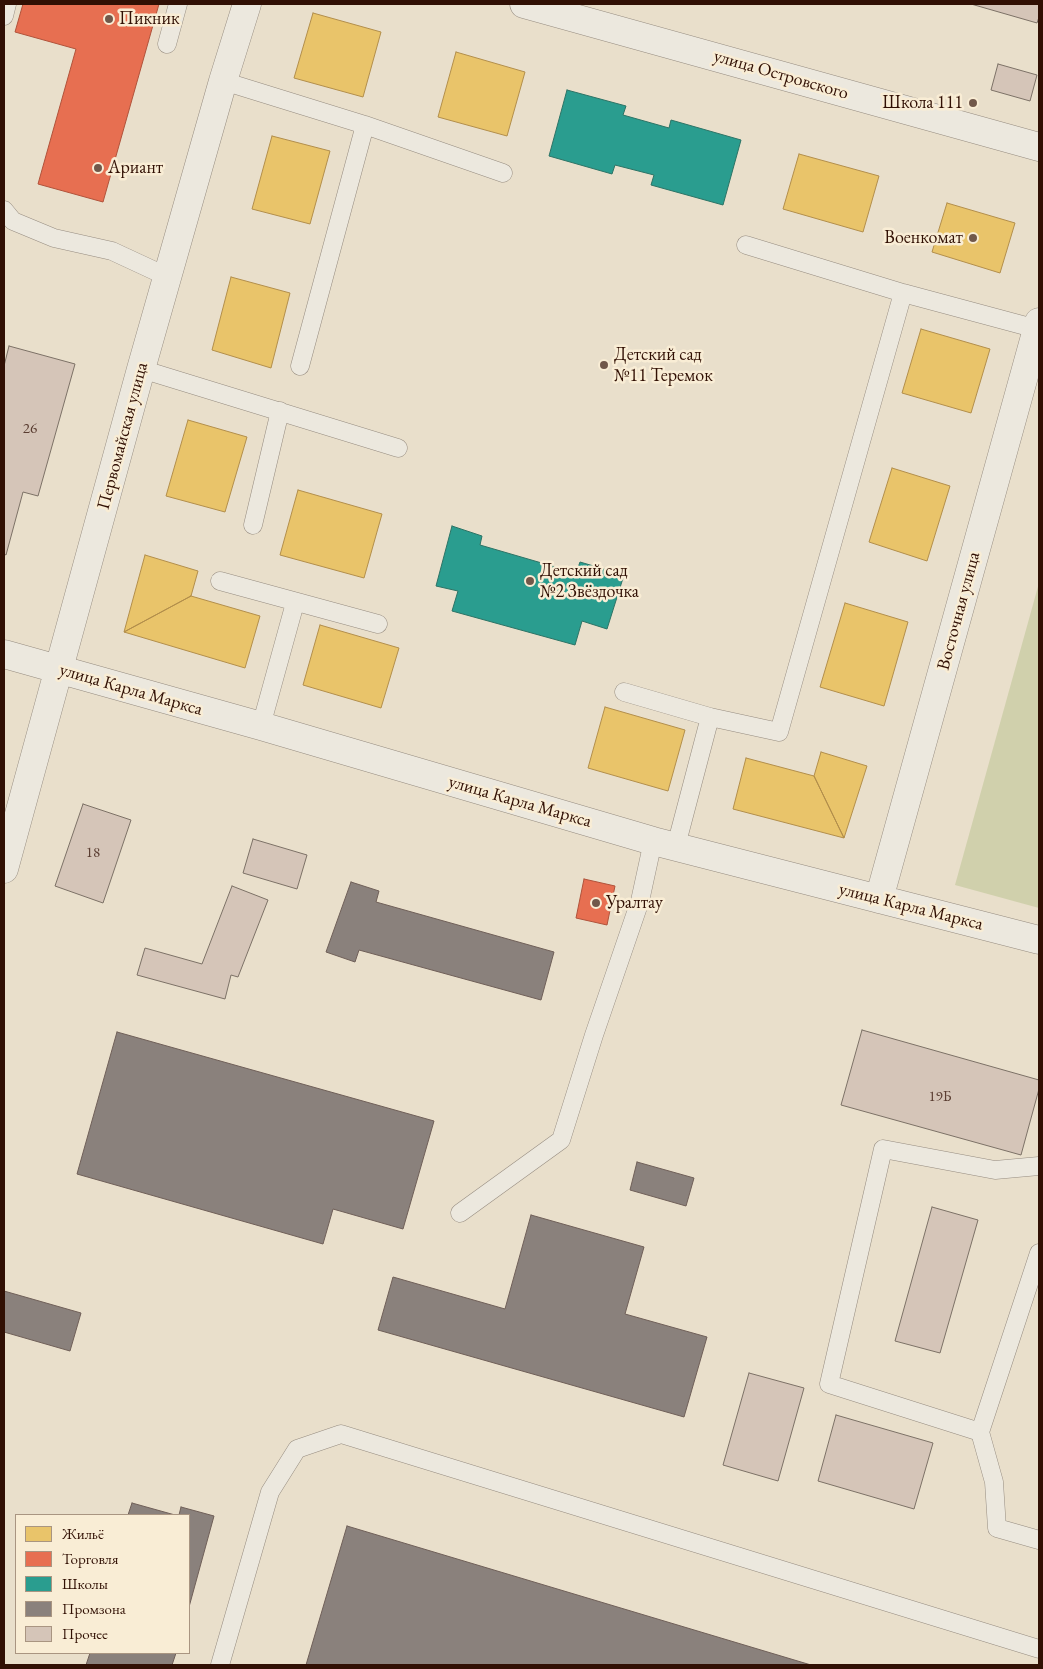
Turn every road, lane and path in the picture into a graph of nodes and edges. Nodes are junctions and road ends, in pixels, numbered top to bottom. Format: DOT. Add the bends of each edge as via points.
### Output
graph roads {
  1 [pos="7,4"];
  2 [pos="178,4"];
  3 [pos="247,4"];
  4 [pos="524,4"];
  5 [pos="4,16"];
  6 [pos="167,44"];
  7 [pos="223,81"];
  8 [pos="365,125"];
  9 [pos="1039,147"];
  10 [pos="504,174"];
  11 [pos="4,210"];
  12 [pos="746,245"];
  13 [pos="168,277"];
  14 [pos="903,293"];
  15 [pos="1038,326"];
  16 [pos="300,366"];
  17 [pos="141,369"];
  18 [pos="280,411"];
  19 [pos="398,448"];
  20 [pos="253,525"];
  21 [pos="220,581"];
  22 [pos="295,603"];
  23 [pos="378,624"];
  24 [pos="4,654"];
  25 [pos="58,670"];
  26 [pos="624,692"];
  27 [pos="710,717"];
  28 [pos="261,726"];
  29 [pos="664,844"];
  30 [pos="4,869"];
  31 [pos="879,900"];
  32 [pos="1039,940"];
  33 [pos="1039,1166"];
  34 [pos="460,1213"];
  35 [pos="1039,1253"];
  36 [pos="980,1432"];
  37 [pos="1039,1540"];
  38 [pos="1039,1649"];
  39 [pos="220,1665"];
  1 -- 5 [label="lane"];
  2 -- 6 [label="lane"];
  3 -- 7 [label="street, Первомайская улица"];
  4 -- 9 [label="street, улица Островского"];
  7 -- 8 [label="lane"];
  7 -- 13 [label="street, Первомайская улица"];
  8 -- 10 [label="lane"];
  8 -- 16 [label="lane"];
  11 -- 13 [label="lane" via="13,221 54,238 112,251"];
  12 -- 14 [label="lane"];
  13 -- 17 [label="street, Первомайская улица"];
  14 -- 15 [label="lane"];
  14 -- 27 [label="lane" via="779,732"];
  15 -- 31 [label="street, Восточная улица"];
  17 -- 18 [label="lane"];
  17 -- 25 [label="street, Первомайская улица"];
  18 -- 19 [label="lane"];
  18 -- 20 [label="lane"];
  21 -- 22 [label="lane"];
  22 -- 23 [label="lane"];
  22 -- 28 [label="lane"];
  24 -- 25 [label="street, улица Карла Маркса"];
  25 -- 28 [label="street, улица Карла Маркса"];
  25 -- 30 [label="street, Первомайская улица"];
  26 -- 27 [label="lane"];
  27 -- 29 [label="lane"];
  28 -- 29 [label="street, улица Карла Маркса"];
  29 -- 31 [label="street, улица Карла Маркса"];
  29 -- 34 [label="lane" via="640,901 561,1140"];
  31 -- 32 [label="street, улица Карла Маркса"];
  33 -- 36 [label="lane" via="995,1170 883,1149 830,1384"];
  35 -- 36 [label="lane"];
  36 -- 37 [label="lane" via="994,1482 997,1528"];
  38 -- 39 [label="lane" via="341,1434 297,1449 270,1492"];
}
